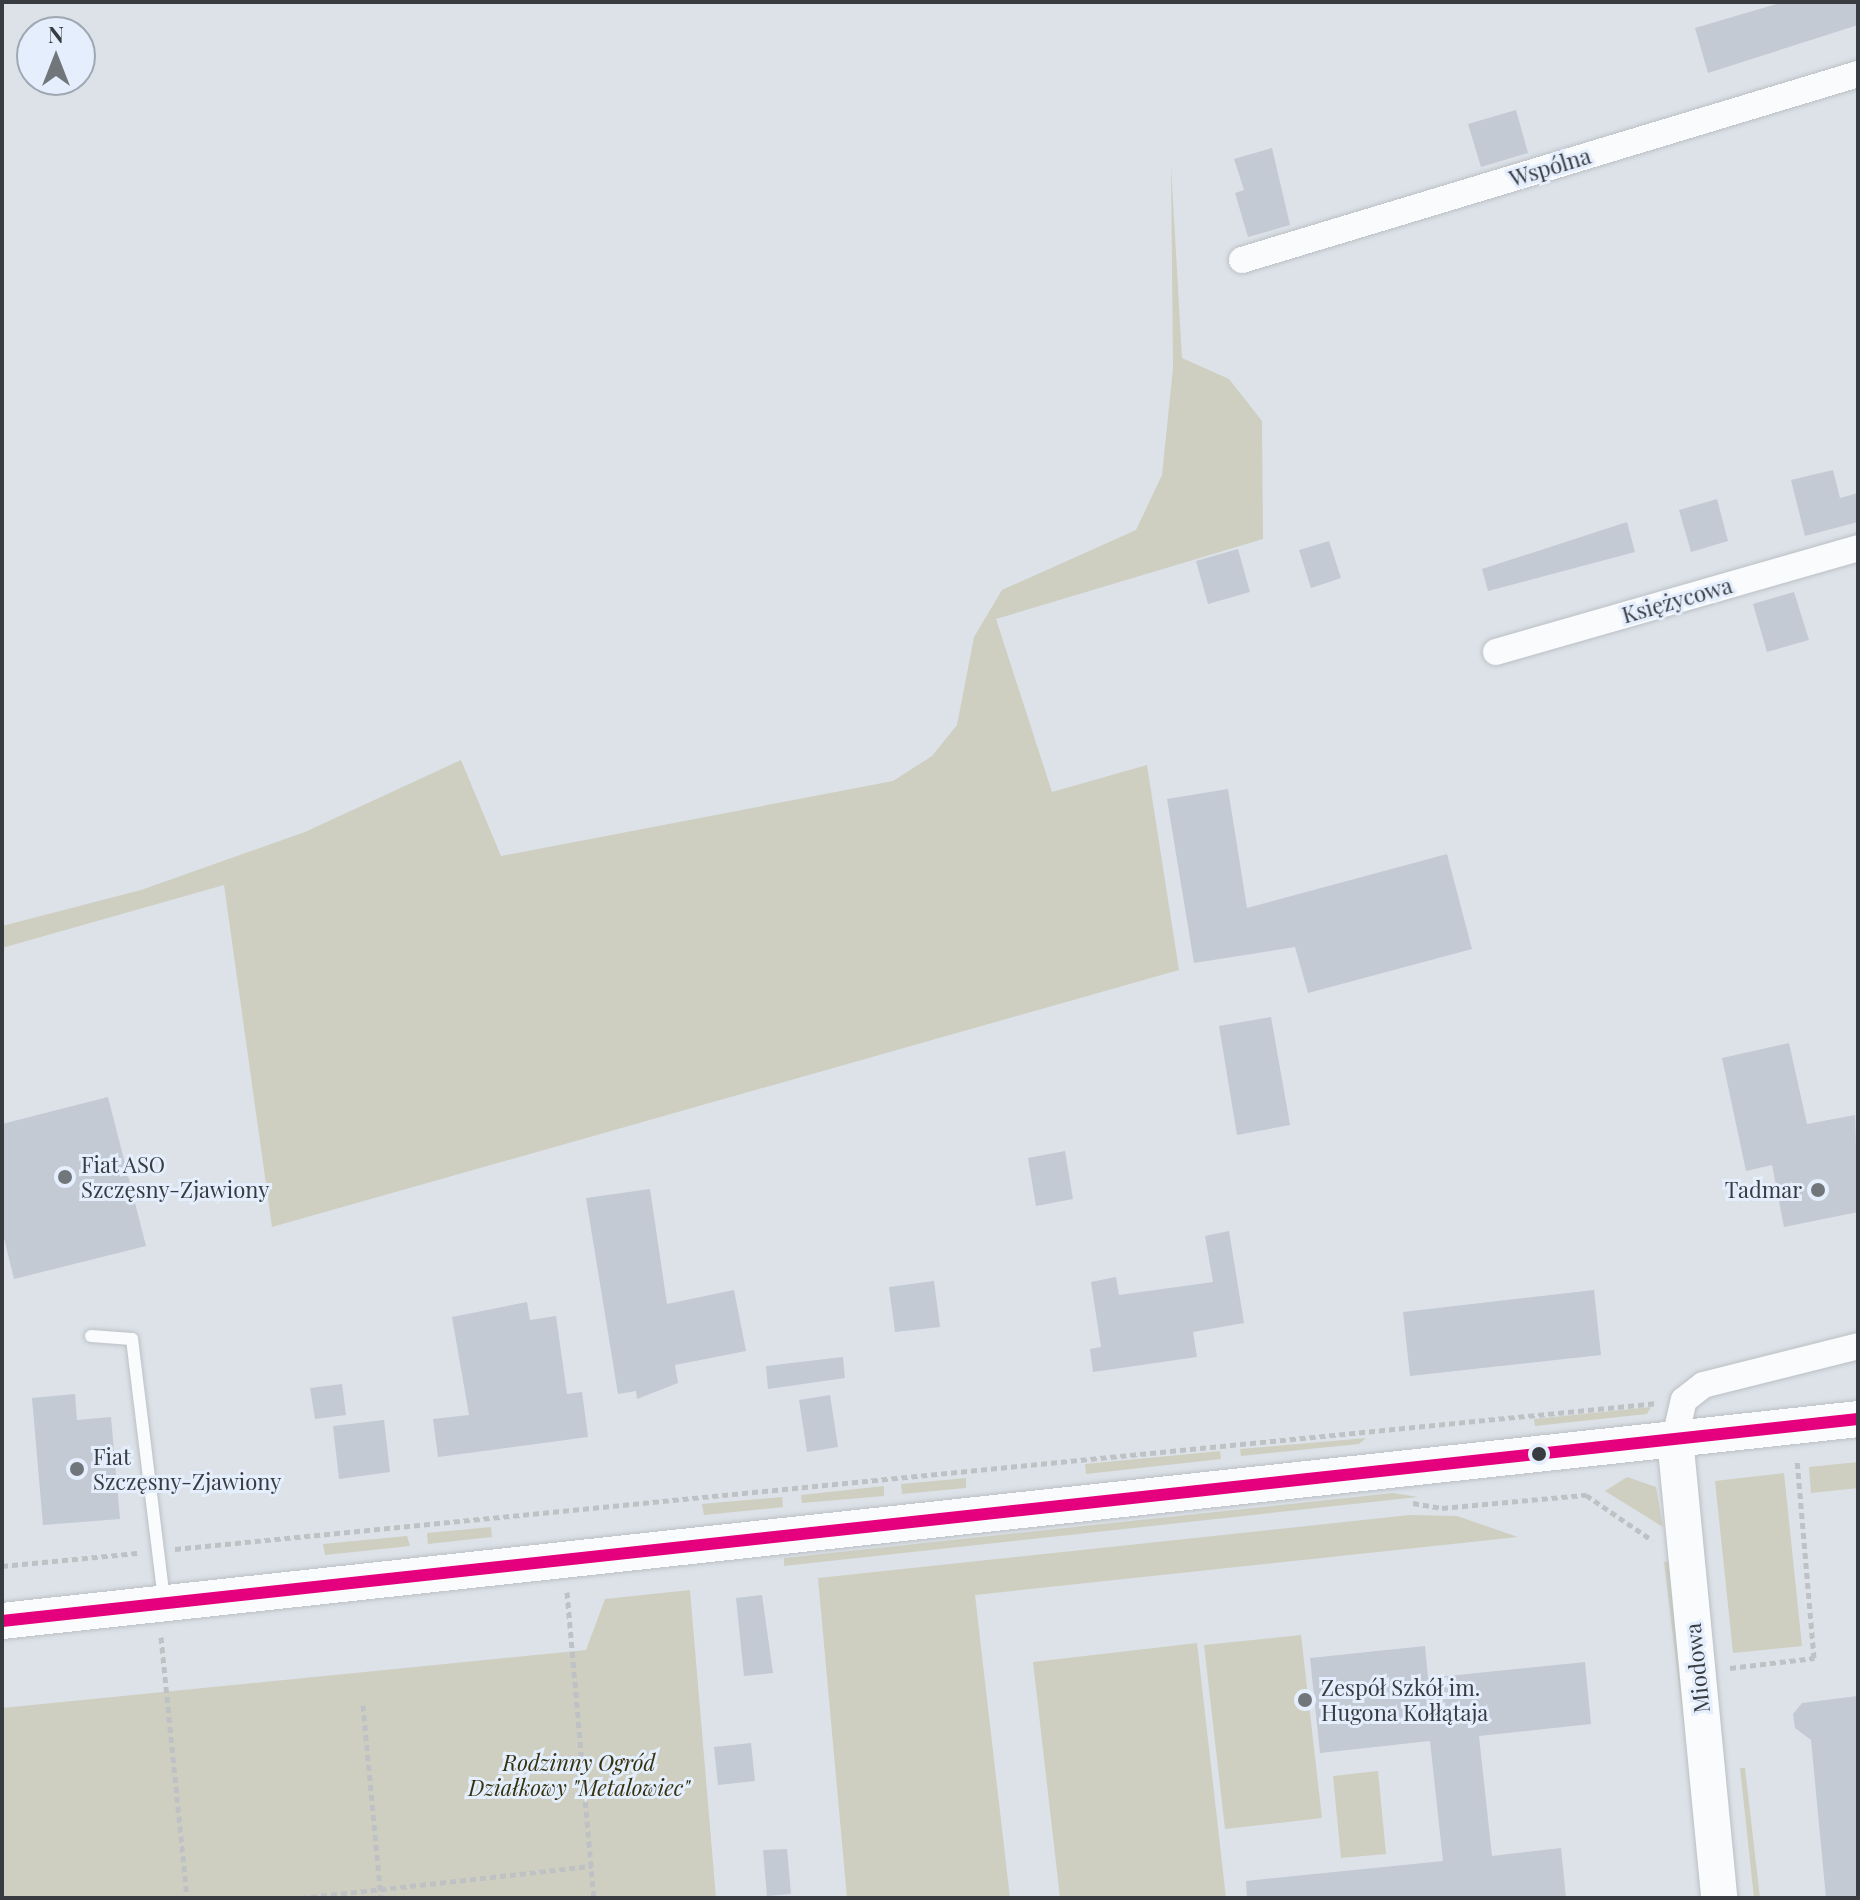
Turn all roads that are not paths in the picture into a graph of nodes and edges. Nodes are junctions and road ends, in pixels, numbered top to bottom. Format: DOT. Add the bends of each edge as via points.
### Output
graph roads {
  1 [pos="1858,74"];
  2 [pos="1242,260"];
  3 [pos="1858,548"];
  4 [pos="1496,652"];
  5 [pos="91,1336"];
  6 [pos="1858,1346"];
  7 [pos="1858,1419"];
  8 [pos="1675,1438"];
  9 [pos="161,1604"];
  10 [pos="2,1620"];
  11 [pos="1719,1898"];
  1 -- 2 [label="street, Wspólna"];
  3 -- 4 [label="street, Księżycowa"];
  5 -- 9 [label="lane" via="132,1339"];
  6 -- 8 [label="street" via="1716,1378 1684,1400"];
  7 -- 8 [label="main road"];
  8 -- 9 [label="main road" via="566,1576"];
  8 -- 11 [label="main road, Miodowa"];
  9 -- 10 [label="main road"];
}
